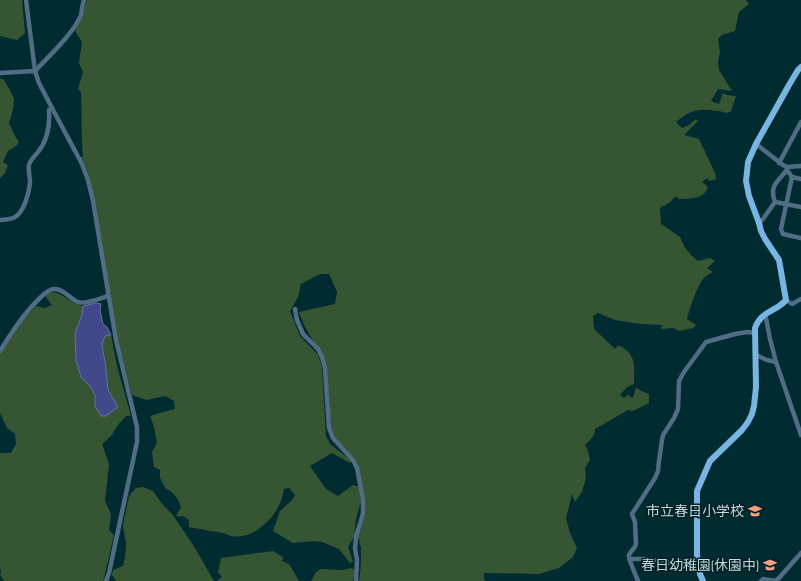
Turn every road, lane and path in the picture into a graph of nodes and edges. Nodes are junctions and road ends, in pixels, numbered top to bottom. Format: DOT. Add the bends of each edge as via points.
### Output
graph roads {
  1 [pos="26,0"];
  2 [pos="84,0"];
  3 [pos="801,67"];
  4 [pos="35,71"];
  5 [pos="0,74"];
  6 [pos="52,108"];
  7 [pos="801,122"];
  8 [pos="756,144"];
  9 [pos="779,163"];
  10 [pos="801,166"];
  11 [pos="787,168"];
  12 [pos="792,178"];
  13 [pos="801,179"];
  14 [pos="775,202"];
  15 [pos="786,204"];
  16 [pos="801,207"];
  17 [pos="0,220"];
  18 [pos="759,223"];
  19 [pos="801,238"];
  20 [pos="108,296"];
  21 [pos="801,299"];
  22 [pos="786,300"];
  23 [pos="295,310"];
  24 [pos="764,315"];
  25 [pos="755,333"];
  26 [pos="0,352"];
  27 [pos="756,354"];
  28 [pos="776,362"];
  29 [pos="801,435"];
  30 [pos="801,553"];
  31 [pos="629,559"];
  32 [pos="699,567"];
  33 [pos="106,581"];
  34 [pos="356,581"];
  35 [pos="638,581"];
  36 [pos="703,581"];
  37 [pos="761,581"];
  1 -- 4 [label="street"];
  2 -- 4 [label="street" via="78,21"];
  3 -- 8 [label="main road"];
  4 -- 5 [label="street"];
  4 -- 6 [label="street"];
  6 -- 17 [label="street" via="48,110 49,126 46,137 29,164 28,197 16,217"];
  6 -- 20 [label="street" via="88,180"];
  7 -- 9 [label="street"];
  8 -- 9 [label="street"];
  8 -- 18 [label="main road" via="748,162 746,181 750,201"];
  9 -- 11 [label="street"];
  10 -- 11 [label="street"];
  11 -- 12 [label="street"];
  11 -- 14 [label="street" via="772,187"];
  12 -- 13 [label="street"];
  12 -- 15 [label="street"];
  14 -- 15 [label="street"];
  14 -- 18 [label="street"];
  15 -- 16 [label="street"];
  15 -- 19 [label="street" via="781,229 783,234"];
  18 -- 22 [label="main road" via="763,235 779,260"];
  20 -- 26 [label="street" via="83,303 59,290 49,291 29,308"];
  20 -- 33 [label="street" via="137,428 137,442"];
  21 -- 22 [label="street" via="792,304"];
  22 -- 24 [label="main road"];
  23 -- 34 [label="street" via="303,334 318,349 322,357 329,428 333,438 357,468 363,499 362,517 356,537"];
  24 -- 25 [label="main road" via="757,324"];
  24 -- 28 [label="street"];
  25 -- 27 [label="main road"];
  25 -- 31 [label="street" via="735,334 706,342 679,381 678,409 663,435 658,471 632,514 635,522 636,547 629,555"];
  27 -- 28 [label="street"];
  27 -- 32 [label="main road" via="756,387 752,414 742,430 710,461 697,491"];
  28 -- 29 [label="street"];
  30 -- 37 [label="street" via="775,581"];
  31 -- 32 [label="street" via="673,563 681,561"];
  31 -- 35 [label="street"];
  32 -- 36 [label="main road"];
}
